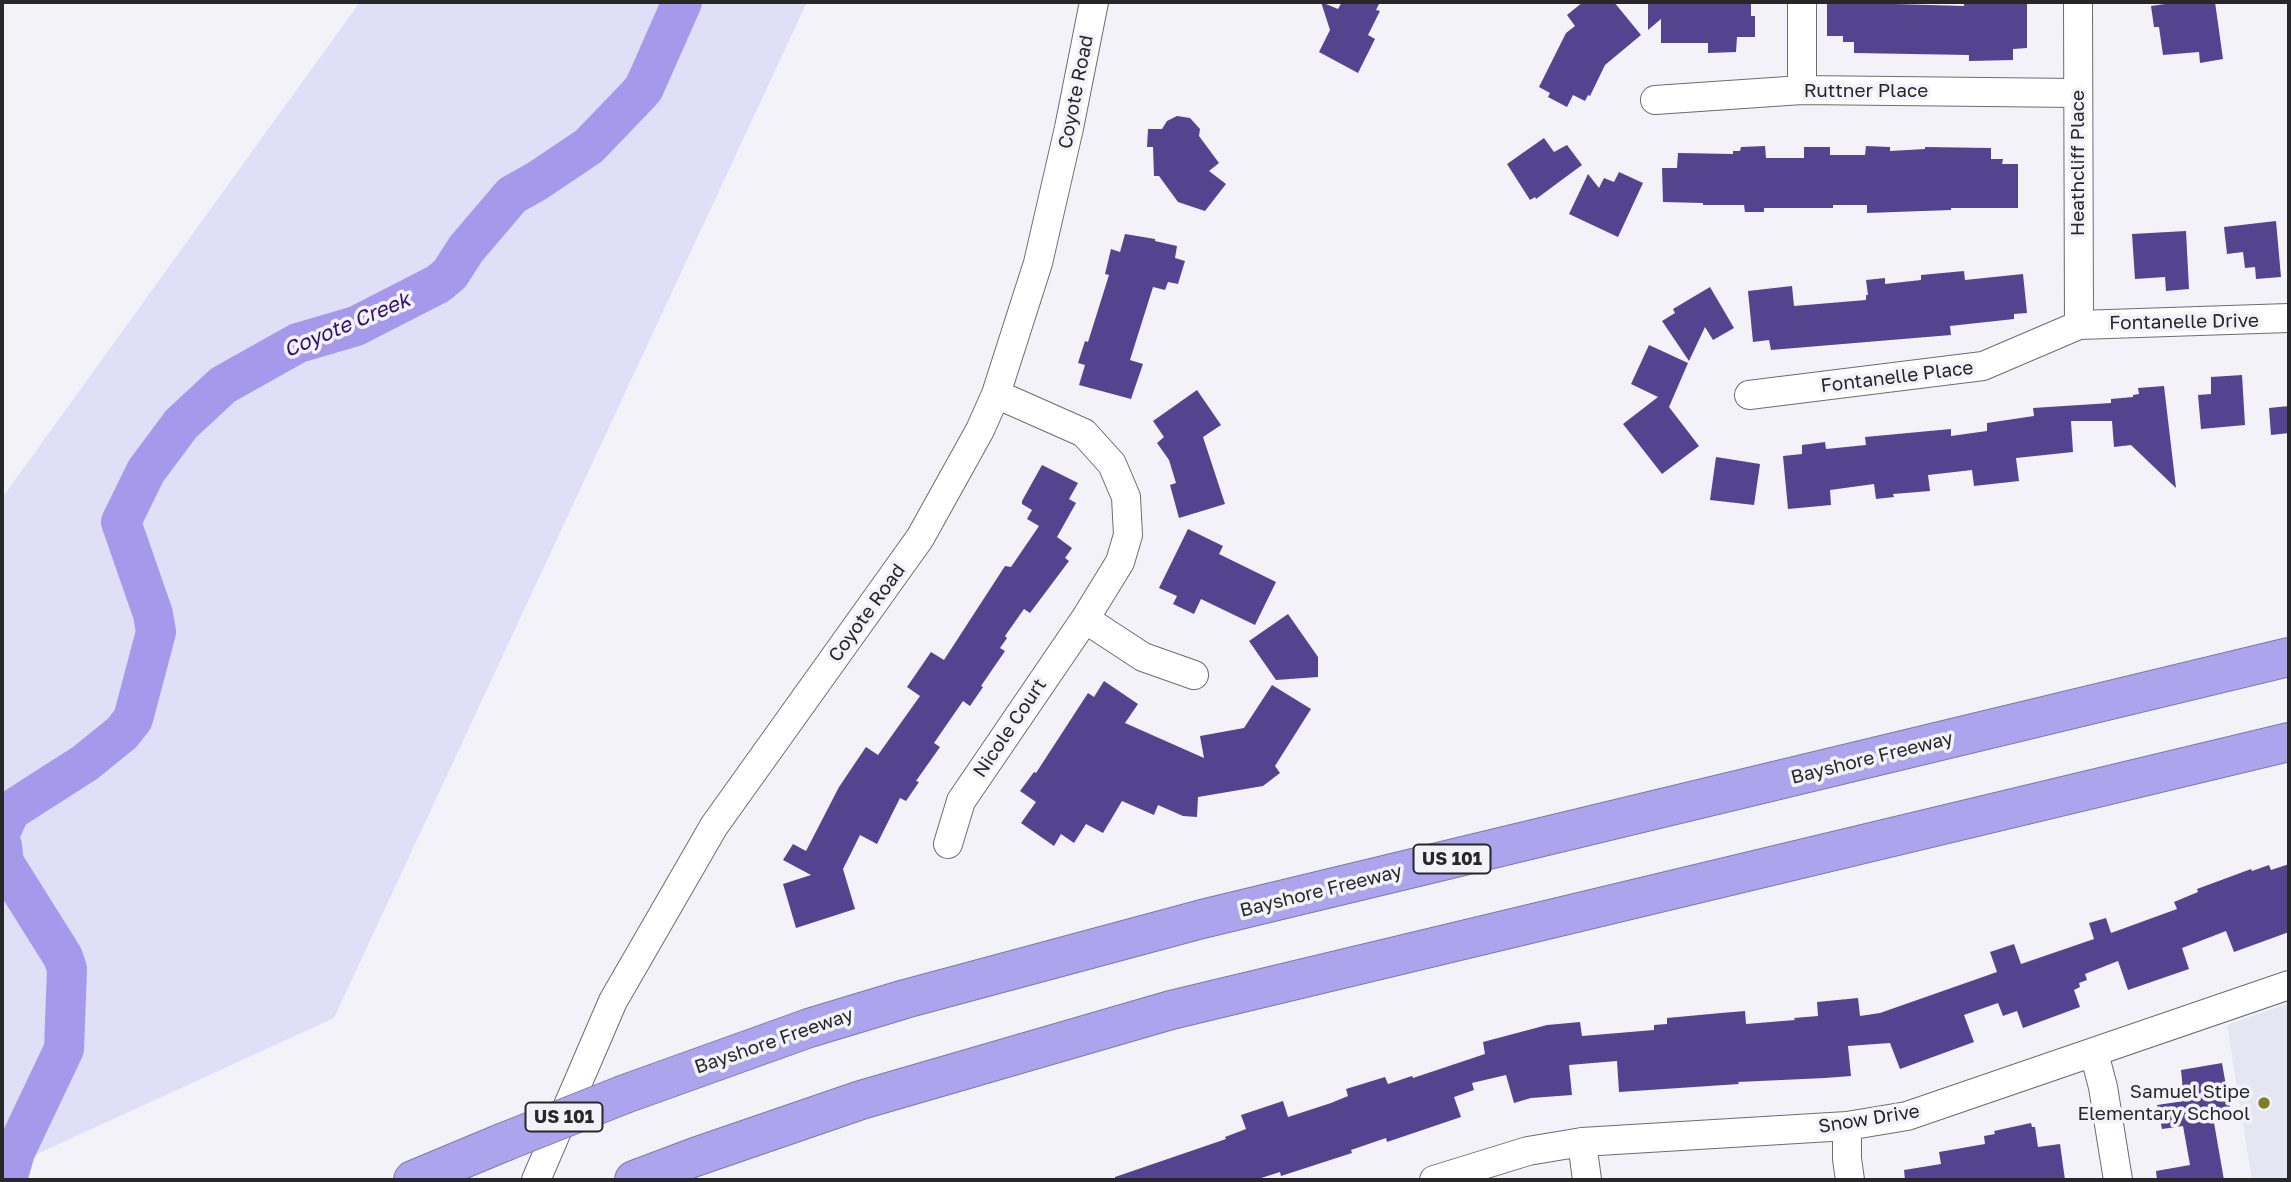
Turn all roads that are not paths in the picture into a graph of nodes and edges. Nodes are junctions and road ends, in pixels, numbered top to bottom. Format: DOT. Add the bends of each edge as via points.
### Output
graph roads {
  1 [pos="1094,2"];
  2 [pos="1802,2"];
  3 [pos="2078,2"];
  4 [pos="1802,90"];
  5 [pos="2077,93"];
  6 [pos="1655,100"];
  7 [pos="2289,317"];
  8 [pos="2079,325"];
  9 [pos="996,394"];
  10 [pos="1749,395"];
  11 [pos="1085,619"];
  12 [pos="2289,657"];
  13 [pos="1194,675"];
  14 [pos="2289,742"];
  15 [pos="948,844"];
  16 [pos="2289,985"];
  17 [pos="2094,1053"];
  18 [pos="1847,1126"];
  19 [pos="1581,1142"];
  20 [pos="413,1180"];
  21 [pos="536,1180"];
  22 [pos="634,1180"];
  23 [pos="1434,1180"];
  24 [pos="1587,1180"];
  25 [pos="1850,1180"];
  26 [pos="2118,1180"];
  1 -- 9 [label="street, Coyote Road" via="1038,263"];
  2 -- 4 [label="street"];
  3 -- 5 [label="street, Heathcliff Place"];
  4 -- 5 [label="street, Ruttner Place"];
  4 -- 6 [label="street, Ruttner Place"];
  5 -- 8 [label="street, Heathcliff Place"];
  7 -- 8 [label="street, Fontanelle Drive"];
  8 -- 10 [label="street, Fontanelle Place" via="1983,366"];
  9 -- 11 [label="street, Nicole Court" via="1084,433 1112,464 1126,497 1128,535 1120,562"];
  9 -- 21 [label="street, Coyote Road" via="920,538 714,826 613,1001"];
  11 -- 13 [label="street" via="1143,657"];
  11 -- 15 [label="street, Nicole Court" via="961,801"];
  12 -- 20 [label="highway, Bayshore Freeway / US 101, bridge" via="1202,919 905,999 625,1094"];
  14 -- 22 [label="highway" via="1171,1010 861,1100"];
  16 -- 17 [label="street, Snow Drive"];
  17 -- 18 [label="street, Snow Drive" via="1907,1116"];
  17 -- 26 [label="street"];
  18 -- 19 [label="street, Snow Drive"];
  18 -- 25 [label="street"];
  19 -- 23 [label="street, Snow Drive" via="1528,1151"];
  19 -- 24 [label="street"];
}
